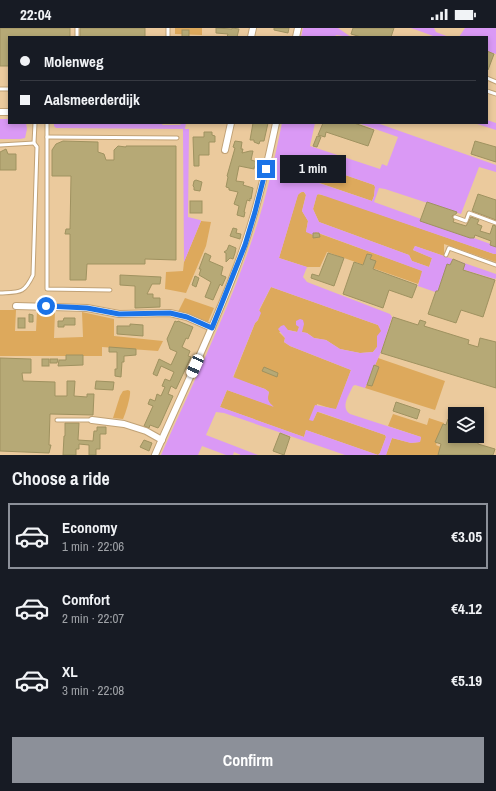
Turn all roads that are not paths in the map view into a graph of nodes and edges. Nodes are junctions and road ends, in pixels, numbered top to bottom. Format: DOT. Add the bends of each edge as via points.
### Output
graph roads {
  1 [pos="35,124"];
  2 [pos="47,124"];
  3 [pos="231,124"];
  4 [pos="276,124"];
  5 [pos="47,137"];
  6 [pos="177,138"];
  7 [pos="34,143"];
  8 [pos="0,145"];
  9 [pos="224,150"];
  10 [pos="455,218"];
  11 [pos="496,223"];
  12 [pos="446,255"];
  13 [pos="496,265"];
  14 [pos="110,290"];
  15 [pos="0,293"];
  16 [pos="16,306"];
  17 [pos="212,328"];
  18 [pos="57,420"];
  19 [pos="92,420"];
  20 [pos="162,440"];
  21 [pos="155,455"];
  1 -- 7 [label="lane"];
  2 -- 5 [label="lane"];
  3 -- 9 [label="street"];
  4 -- 17 [label="street" via="255,212 238,264"];
  5 -- 6 [label="lane"];
  5 -- 14 [label="lane" via="47,289"];
  7 -- 8 [label="lane"];
  7 -- 15 [label="lane" via="37,147 33,275 28,285 20,292"];
  10 -- 11 [label="lane" via="466,221 469,213"];
  12 -- 13 [label="lane" via="449,248"];
  16 -- 17 [label="street" via="87,308 119,314 170,313"];
  17 -- 20 [label="street"];
  18 -- 19 [label="lane"];
  19 -- 20 [label="street" via="124,424 146,431"];
  20 -- 21 [label="street"];
}
